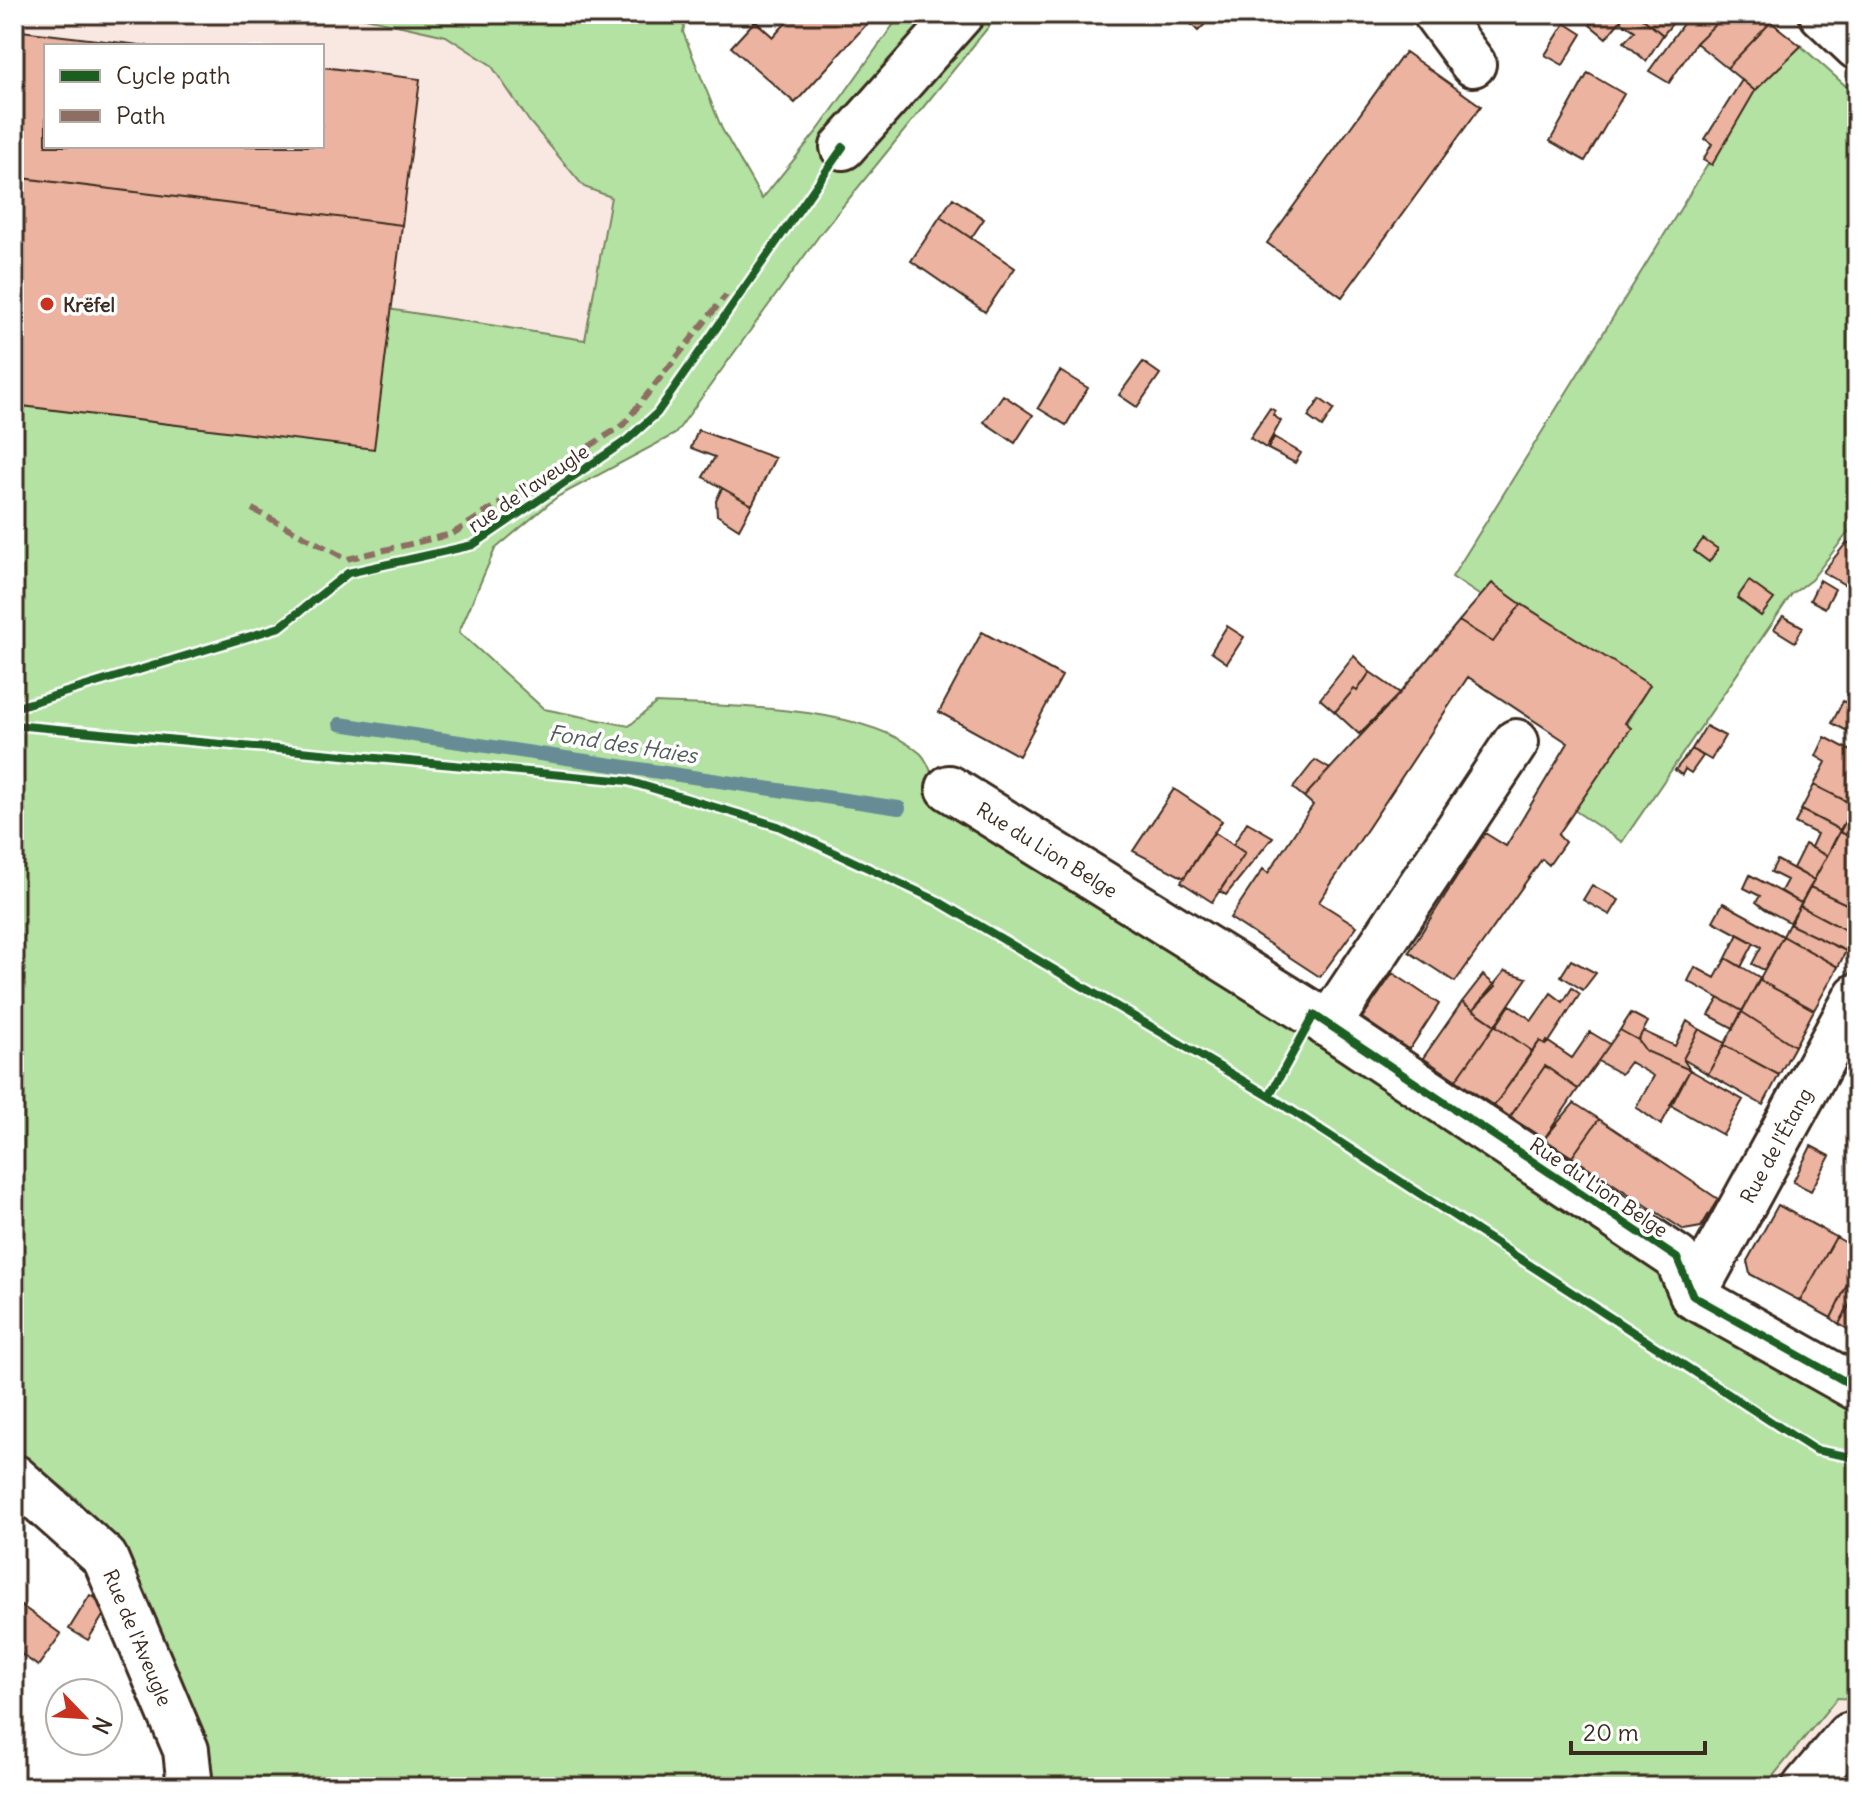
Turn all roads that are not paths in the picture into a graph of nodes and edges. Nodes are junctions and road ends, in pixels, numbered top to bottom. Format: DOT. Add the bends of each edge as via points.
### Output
graph roads {
  1 [pos="961,14"];
  2 [pos="1436,14"];
  3 [pos="1822,14"];
  4 [pos="1857,47"];
  5 [pos="1473,64"];
  6 [pos="843,147"];
  7 [pos="1516,742"];
  8 [pos="949,788"];
  9 [pos="1857,996"];
  10 [pos="1328,1025"];
  11 [pos="1693,1296"];
  12 [pos="1857,1388"];
  13 [pos="14,1477"];
  14 [pos="1857,1733"];
  15 [pos="190,1787"];
  16 [pos="1805,1787"];
  1 -- 6 [label="street"];
  2 -- 5 [label="street"];
  3 -- 4 [label="street"];
  7 -- 10 [label="street"];
  8 -- 10 [label="street, Rue du Lion Belge"];
  9 -- 11 [label="street, Rue de l'Étang"];
  10 -- 11 [label="street, Rue du Lion Belge" via="1677,1258"];
  11 -- 12 [label="street"];
  13 -- 15 [label="street, Rue de l'Aveugle" via="105,1558 186,1750"];
  14 -- 16 [label="street" via="1848,1736"];
}
